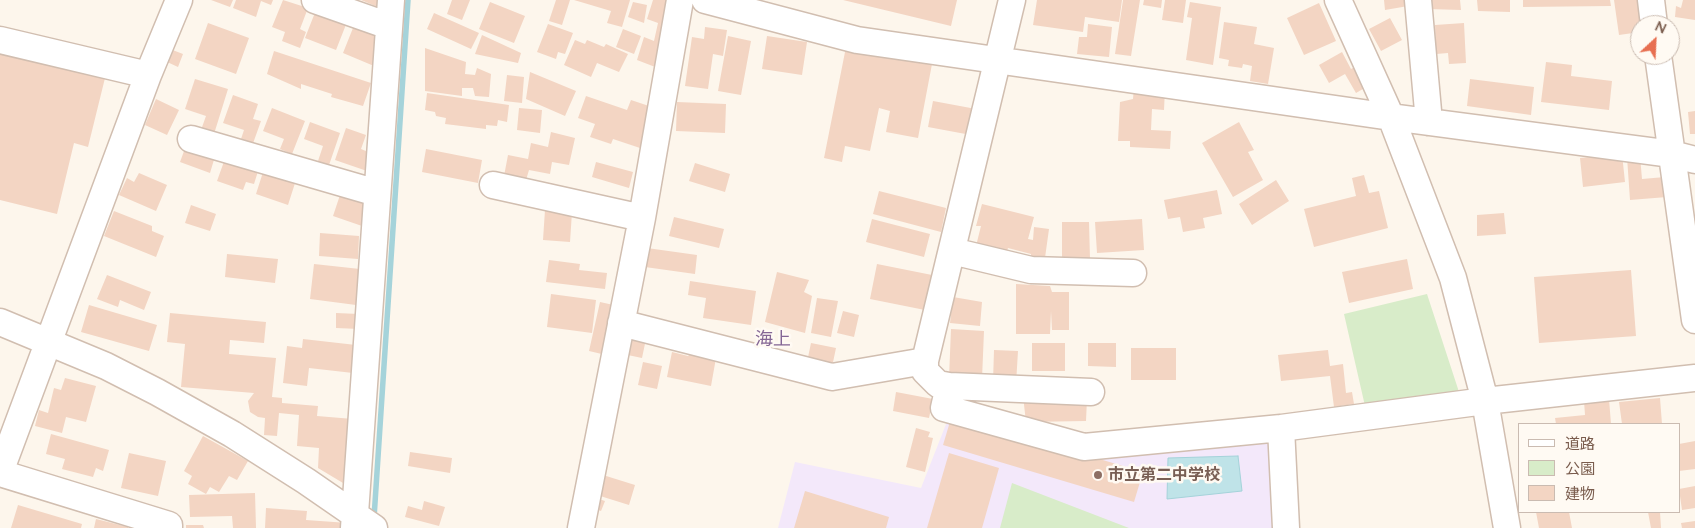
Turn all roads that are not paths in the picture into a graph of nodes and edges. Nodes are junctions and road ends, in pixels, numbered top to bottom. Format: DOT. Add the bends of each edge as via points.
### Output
graph roads {
  1 [pos="179,0"];
  2 [pos="315,0"];
  3 [pos="391,0"];
  4 [pos="680,0"];
  5 [pos="705,0"];
  6 [pos="1012,0"];
  7 [pos="1338,0"];
  8 [pos="1418,0"];
  9 [pos="1651,0"];
  10 [pos="1653,15"];
  11 [pos="389,26"];
  12 [pos="0,40"];
  13 [pos="996,60"];
  14 [pos="1661,65"];
  15 [pos="148,75"];
  16 [pos="1391,118"];
  17 [pos="1429,122"];
  18 [pos="190,139"];
  19 [pos="1684,157"];
  20 [pos="493,185"];
  21 [pos="377,193"];
  22 [pos="642,218"];
  23 [pos="952,251"];
  24 [pos="1133,273"];
  25 [pos="1695,320"];
  26 [pos="0,322"];
  27 [pos="621,322"];
  28 [pos="49,342"];
  29 [pos="925,361"];
  30 [pos="1695,378"];
  31 [pos="949,386"];
  32 [pos="1091,392"];
  33 [pos="1485,401"];
  34 [pos="1281,428"];
  35 [pos="0,472"];
  36 [pos="361,523"];
  37 [pos="169,528"];
  38 [pos="582,528"];
  39 [pos="1286,528"];
  40 [pos="1507,528"];
  1 -- 15 [label="street"];
  2 -- 11 [label="street"];
  3 -- 11 [label="street"];
  4 -- 22 [label="street"];
  5 -- 13 [label="street" via="858,40"];
  6 -- 13 [label="street"];
  7 -- 16 [label="street"];
  8 -- 17 [label="street"];
  9 -- 10 [label="street"];
  11 -- 21 [label="street"];
  12 -- 15 [label="street"];
  13 -- 16 [label="street"];
  13 -- 23 [label="street"];
  14 -- 19 [label="street"];
  15 -- 28 [label="street"];
  16 -- 17 [label="street"];
  16 -- 33 [label="street" via="1453,278"];
  17 -- 19 [label="street"];
  18 -- 21 [label="street"];
  19 -- 25 [label="street"];
  20 -- 22 [label="street"];
  21 -- 36 [label="street"];
  22 -- 27 [label="street"];
  23 -- 24 [label="street" via="1031,270"];
  23 -- 29 [label="street"];
  26 -- 28 [label="street"];
  27 -- 29 [label="street" via="832,377"];
  27 -- 38 [label="street"];
  28 -- 35 [label="street"];
  28 -- 36 [label="street" via="106,366 232,434"];
  29 -- 31 [label="street" via="925,371 938,384"];
  30 -- 33 [label="street"];
  31 -- 32 [label="street"];
  31 -- 34 [label="street" via="944,408 1084,447"];
  33 -- 34 [label="street"];
  33 -- 40 [label="street"];
  34 -- 39 [label="street"];
  35 -- 37 [label="street" via="169,525"];
}
